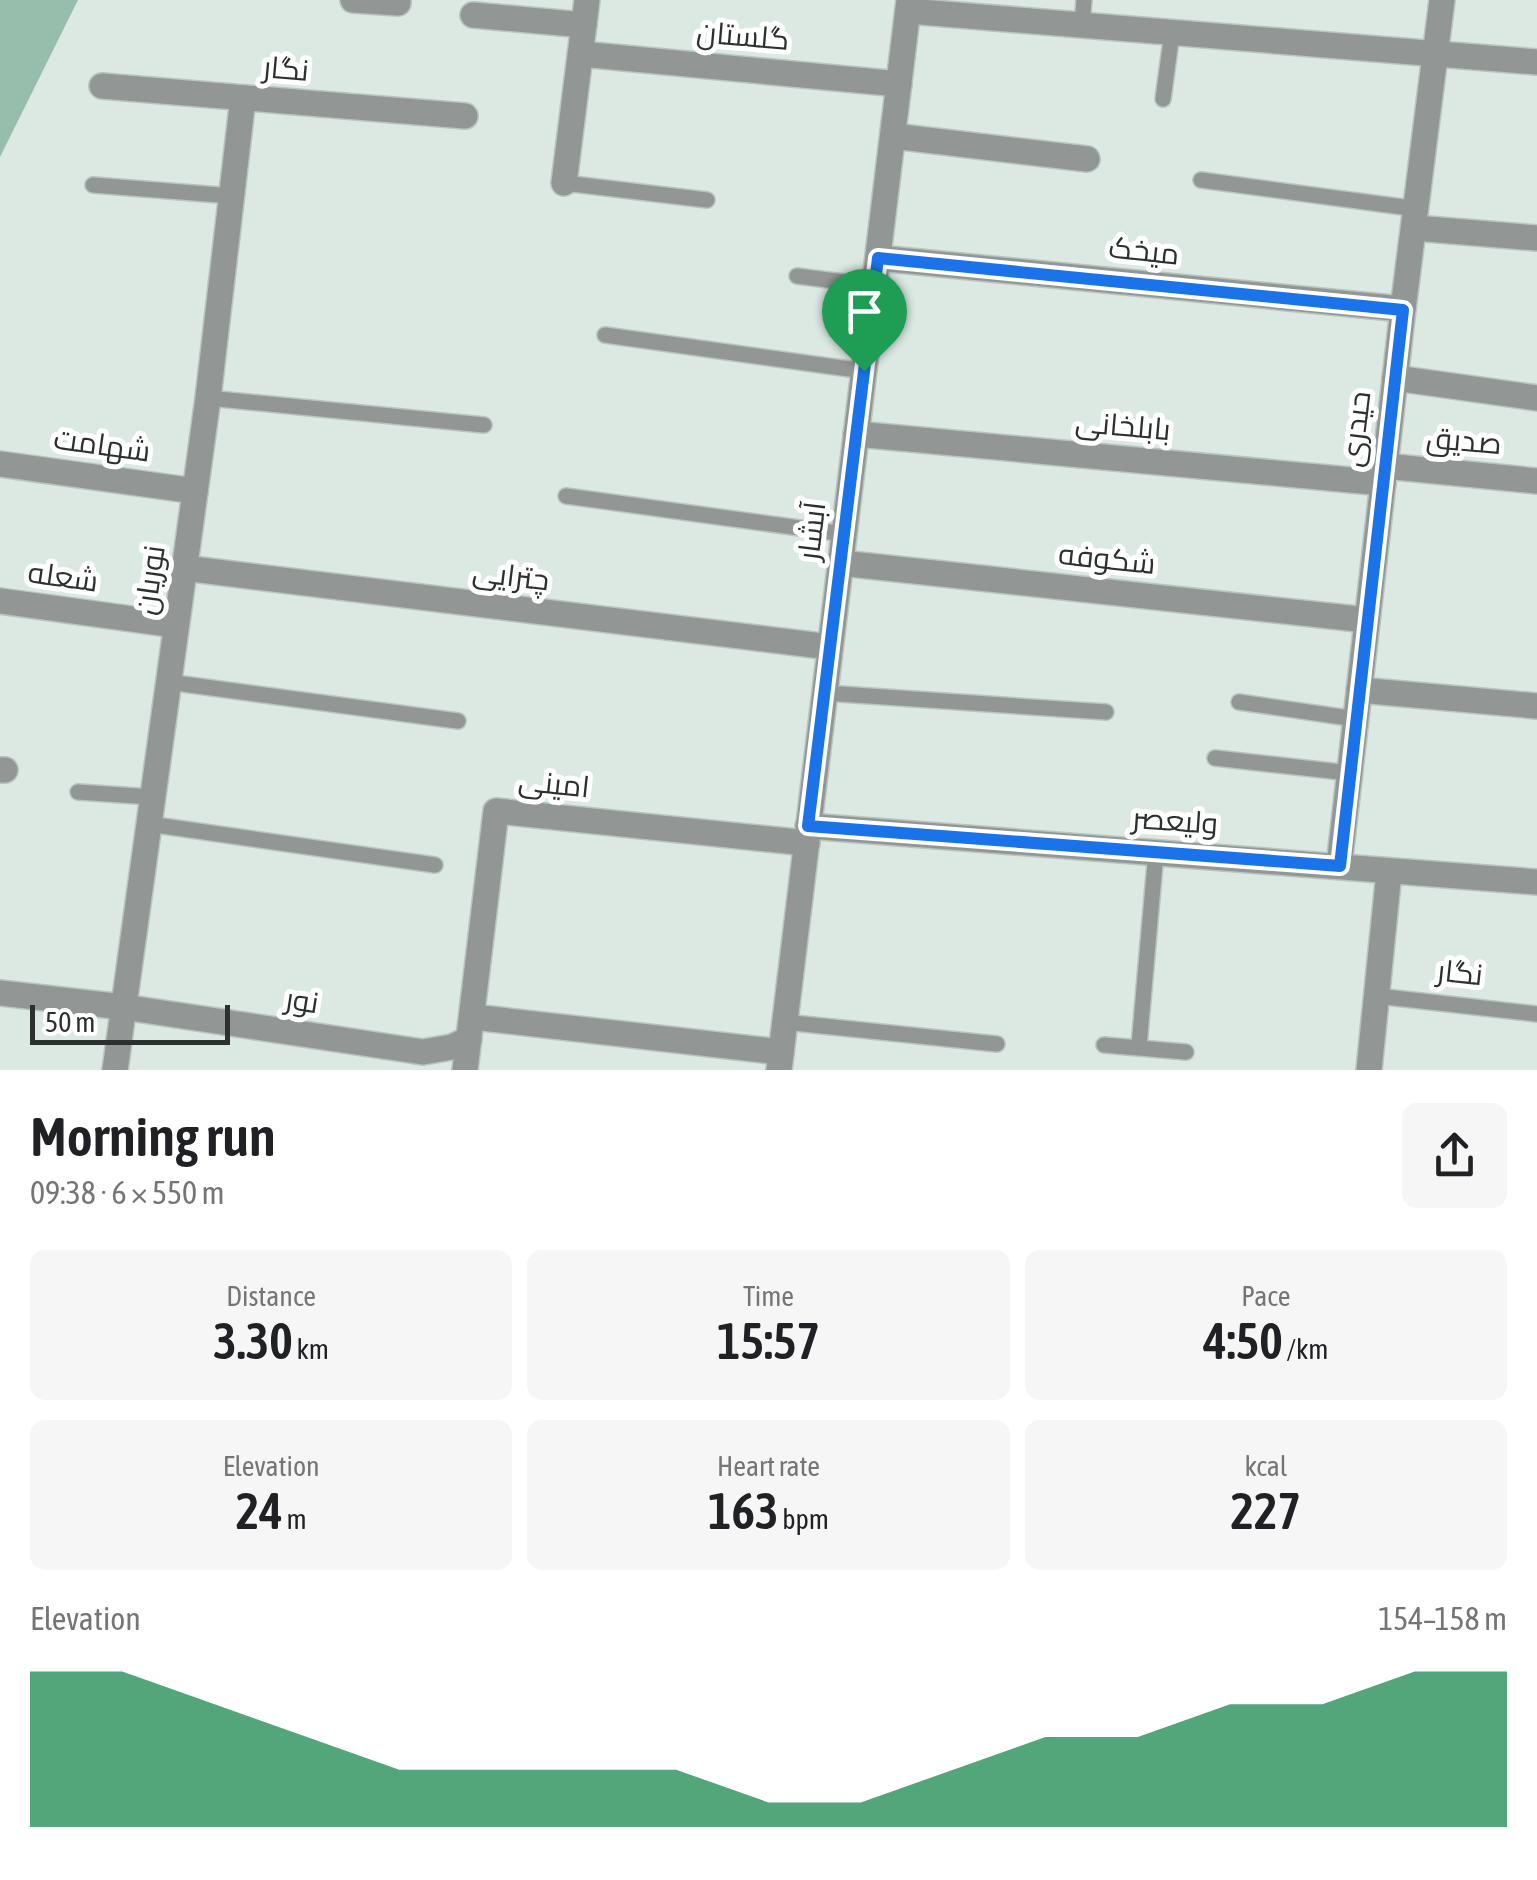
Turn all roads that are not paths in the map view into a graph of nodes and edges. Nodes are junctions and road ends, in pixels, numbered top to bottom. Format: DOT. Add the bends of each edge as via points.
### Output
graph roads {
  1 [pos="353,0"];
  2 [pos="398,0"];
  3 [pos="1442,0"];
  4 [pos="909,6"];
  5 [pos="585,12"];
  6 [pos="1083,13"];
  7 [pos="472,14"];
  8 [pos="1172,33"];
  9 [pos="580,54"];
  10 [pos="1435,55"];
  11 [pos="1537,62"];
  12 [pos="899,84"];
  13 [pos="102,86"];
  14 [pos="243,98"];
  15 [pos="1163,98"];
  16 [pos="465,116"];
  17 [pos="892,136"];
  18 [pos="1088,159"];
  19 [pos="1201,180"];
  20 [pos="564,182"];
  21 [pos="93,185"];
  22 [pos="232,196"];
  23 [pos="707,200"];
  24 [pos="1416,218"];
  25 [pos="1537,238"];
  26 [pos="878,258"];
  27 [pos="797,276"];
  28 [pos="874,286"];
  29 [pos="1403,310"];
  30 [pos="605,334"];
  31 [pos="864,371"];
  32 [pos="1395,378"];
  33 [pos="208,398"];
  34 [pos="1537,398"];
  35 [pos="484,425"];
  36 [pos="856,434"];
  37 [pos="0,464"];
  38 [pos="1384,474"];
  39 [pos="1537,481"];
  40 [pos="195,491"];
  41 [pos="566,496"];
  42 [pos="844,534"];
  43 [pos="840,563"];
  44 [pos="184,568"];
  45 [pos="0,601"];
  46 [pos="1367,620"];
  47 [pos="176,626"];
  48 [pos="830,647"];
  49 [pos="168,682"];
  50 [pos="1359,690"];
  51 [pos="825,693"];
  52 [pos="1239,702"];
  53 [pos="1537,706"];
  54 [pos="1106,712"];
  55 [pos="1356,719"];
  56 [pos="458,721"];
  57 [pos="1214,758"];
  58 [pos="1350,773"];
  59 [pos="78,792"];
  60 [pos="152,798"];
  61 [pos="149,824"];
  62 [pos="808,835"];
  63 [pos="1156,852"];
  64 [pos="436,864"];
  65 [pos="1340,866"];
  66 [pos="1389,872"];
  67 [pos="1537,882"];
  68 [pos="0,993"];
  69 [pos="1376,996"];
  70 [pos="123,1007"];
  71 [pos="1537,1014"];
  72 [pos="784,1022"];
  73 [pos="471,1028"];
  74 [pos="997,1044"];
  75 [pos="1104,1044"];
  76 [pos="1139,1046"];
  77 [pos="1186,1052"];
  78 [pos="780,1061"];
  79 [pos="115,1070"];
  80 [pos="465,1070"];
  81 [pos="1369,1070"];
  1 -- 2 [label="street"];
  3 -- 10 [label="street, حیدری"];
  4 -- 6 [label="street"];
  4 -- 12 [label="street, آبشار"];
  5 -- 7 [label="street"];
  5 -- 9 [label="street"];
  6 -- 8 [label="street"];
  8 -- 10 [label="street"];
  8 -- 15 [label="lane"];
  9 -- 12 [label="street, گلستان"];
  9 -- 20 [label="street"];
  10 -- 11 [label="street"];
  10 -- 24 [label="street, حیدری"];
  12 -- 17 [label="street, آبشار"];
  13 -- 14 [label="street, نگار"];
  14 -- 16 [label="street, نگار"];
  14 -- 22 [label="street, نوریان"];
  17 -- 18 [label="street"];
  17 -- 26 [label="street, آبشار"];
  19 -- 24 [label="lane"];
  20 -- 23 [label="lane"];
  21 -- 22 [label="lane"];
  22 -- 33 [label="street, نوریان"];
  24 -- 25 [label="street"];
  24 -- 29 [label="street, حیدری"];
  26 -- 28 [label="street, آبشار"];
  26 -- 29 [label="street, میخک"];
  27 -- 28 [label="lane"];
  28 -- 31 [label="street, آبشار"];
  29 -- 32 [label="street, حیدری"];
  30 -- 31 [label="lane"];
  31 -- 36 [label="street, آبشار"];
  32 -- 34 [label="street"];
  32 -- 38 [label="street, حیدری"];
  33 -- 35 [label="lane"];
  33 -- 40 [label="street, نوریان"];
  36 -- 38 [label="street, بابلخانی"];
  36 -- 42 [label="street, آبشار"];
  37 -- 40 [label="street, شهامت"];
  38 -- 39 [label="street, صدیق"];
  38 -- 46 [label="street, حیدری"];
  40 -- 44 [label="street, نوریان"];
  41 -- 42 [label="lane"];
  42 -- 43 [label="street, آبشار"];
  43 -- 46 [label="street, شکوفه"];
  43 -- 48 [label="street, آبشار"];
  44 -- 47 [label="street, نوریان"];
  44 -- 48 [label="street, چترایی"];
  45 -- 47 [label="street, شعله"];
  46 -- 50 [label="street, حیدری"];
  47 -- 49 [label="street, نوریان"];
  48 -- 51 [label="street, آبشار"];
  49 -- 56 [label="lane"];
  49 -- 60 [label="street, نوریان"];
  50 -- 53 [label="street"];
  50 -- 55 [label="street, حیدری"];
  51 -- 54 [label="lane"];
  51 -- 62 [label="street, آبشار"];
  52 -- 55 [label="lane"];
  55 -- 58 [label="street, حیدری"];
  57 -- 58 [label="lane"];
  58 -- 65 [label="street, حیدری"];
  59 -- 60 [label="lane"];
  60 -- 61 [label="street, نوریان"];
  61 -- 64 [label="lane"];
  61 -- 70 [label="street, نوریان"];
  62 -- 63 [label="street, ولیعصر"];
  62 -- 72 [label="street, آبشار"];
  62 -- 73 [label="street, امینی" via="496,811"];
  63 -- 65 [label="street, ولیعصر"];
  63 -- 76 [label="lane"];
  65 -- 66 [label="street, ولیعصر"];
  66 -- 67 [label="street, ولیعصر"];
  66 -- 69 [label="street"];
  68 -- 70 [label="street, نور"];
  69 -- 71 [label="lane, نگار"];
  69 -- 81 [label="street"];
  70 -- 73 [label="street, نور" via="423,1052 452,1047"];
  70 -- 79 [label="street, نوریان"];
  72 -- 74 [label="lane"];
  72 -- 78 [label="street, آبشار"];
  73 -- 78 [label="street, نور"];
  73 -- 80 [label="street, امینی"];
  75 -- 76 [label="lane"];
  76 -- 77 [label="lane"];
}
